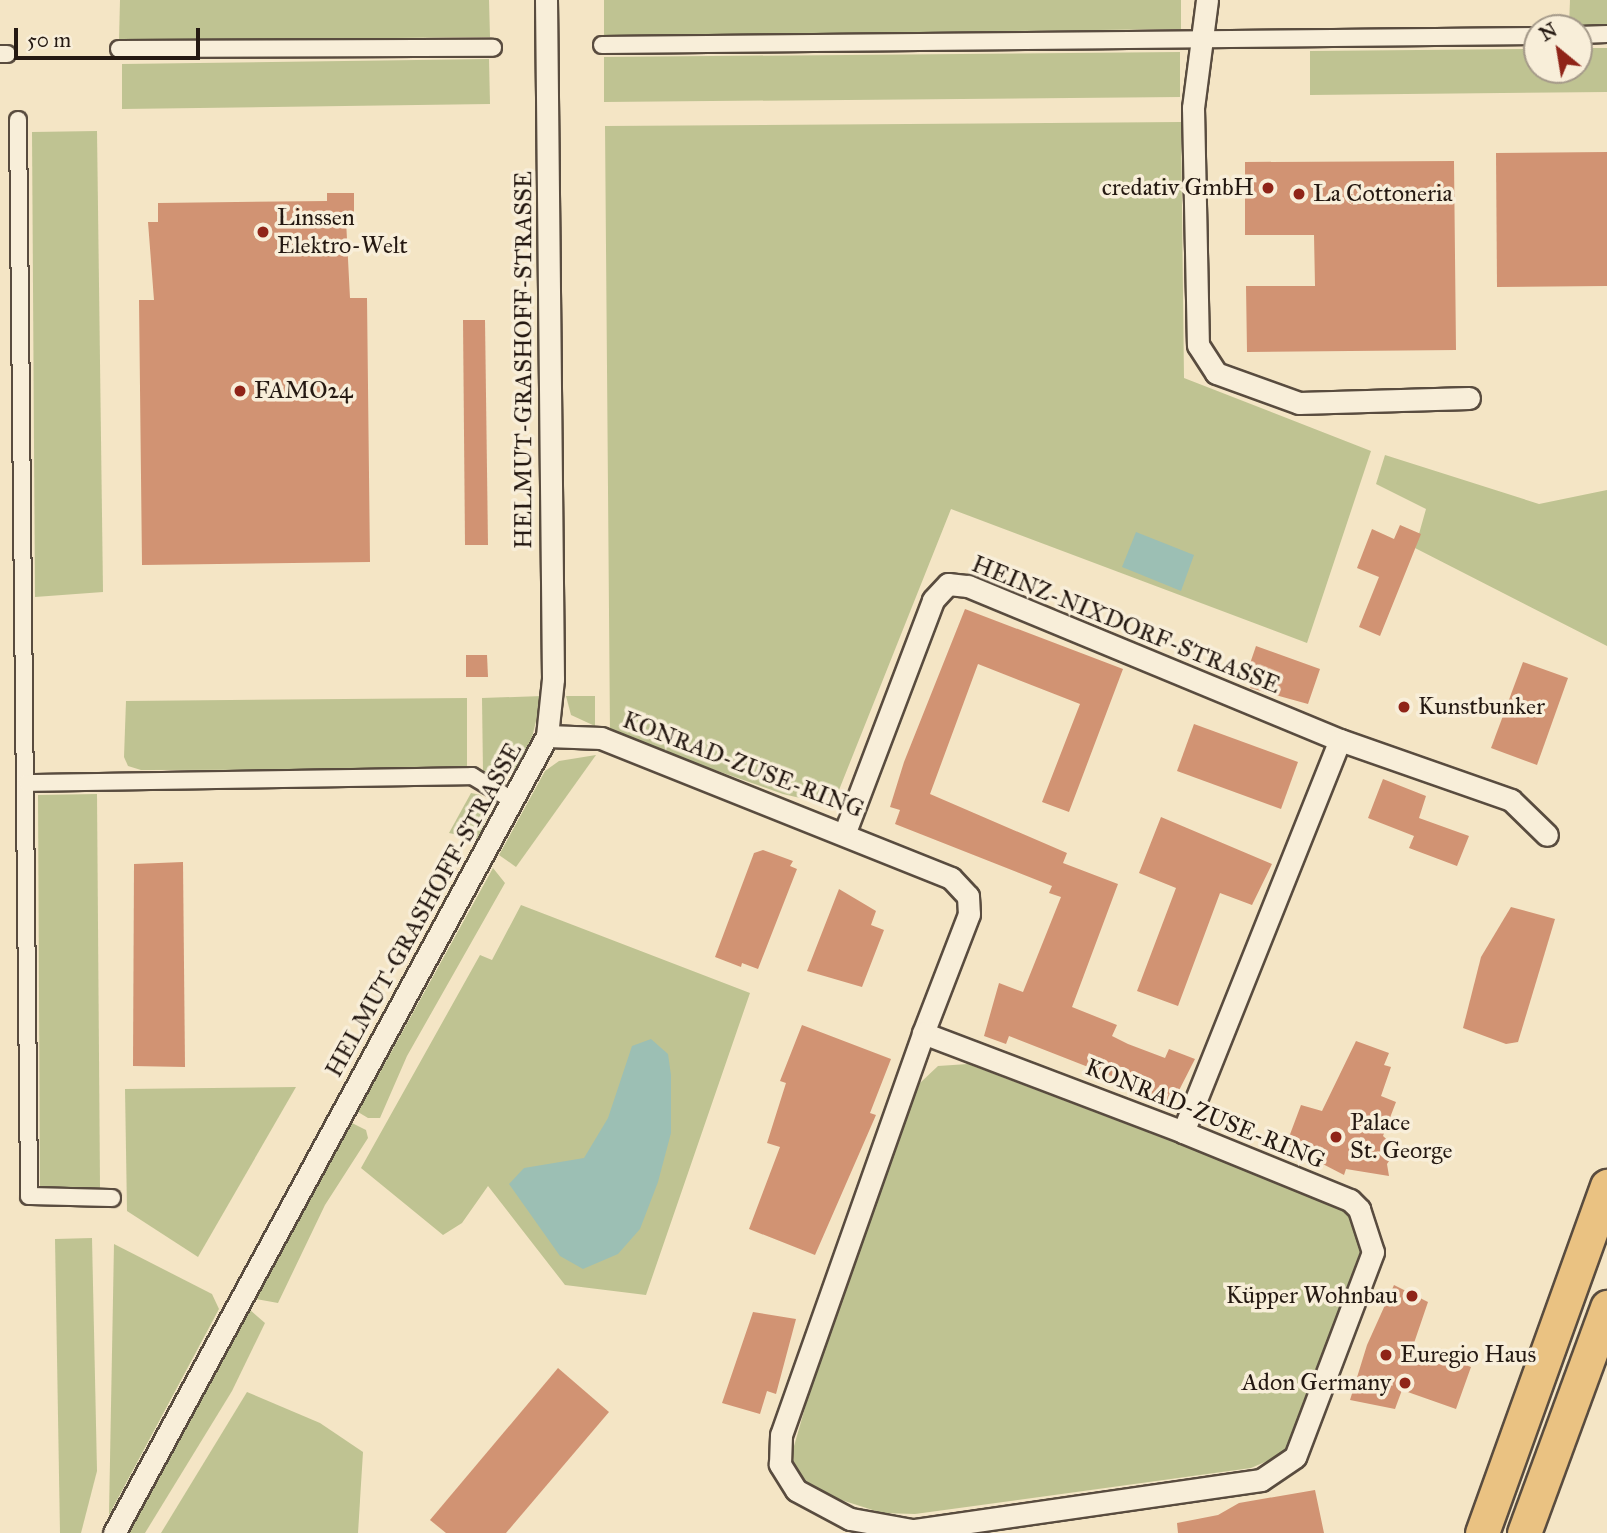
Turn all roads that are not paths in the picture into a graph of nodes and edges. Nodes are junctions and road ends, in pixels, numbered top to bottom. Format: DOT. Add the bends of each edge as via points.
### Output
graph roads {
  1 [pos="546,0"];
  2 [pos="1207,0"];
  3 [pos="1220,0"];
  4 [pos="1523,36"];
  5 [pos="1203,38"];
  6 [pos="602,45"];
  7 [pos="493,48"];
  8 [pos="118,49"];
  9 [pos="18,120"];
  10 [pos="1469,398"];
  11 [pos="547,736"];
  12 [pos="1340,740"];
  13 [pos="27,783"];
  14 [pos="514,801"];
  15 [pos="845,832"];
  16 [pos="1547,835"];
  17 [pos="923,1033"];
  18 [pos="1183,1132"];
  19 [pos="1607,1186"];
  20 [pos="112,1198"];
  21 [pos="1607,1307"];
  22 [pos="912,1531"];
  23 [pos="114,1533"];
  24 [pos="1482,1533"];
  25 [pos="1524,1533"];
  1 -- 11 [label="street, HELMUT-GRASHOFF-STRASSE" via="553,679"];
  2 -- 5 [label="street"];
  3 -- 5 [label="street"];
  4 -- 5 [label="street"];
  5 -- 6 [label="street"];
  5 -- 10 [label="street" via="1193,108 1198,345 1216,373 1299,403"];
  7 -- 8 [label="street"];
  9 -- 13 [label="street"];
  11 -- 14 [label="street, HELMUT-GRASHOFF-STRASSE"];
  11 -- 15 [label="street, KONRAD-ZUSE-RING" via="601,738"];
  12 -- 15 [label="street, HEINZ-NIXDORF-STRASSE" via="968,586 948,584 933,600"];
  12 -- 16 [label="street, HEINZ-NIXDORF-STRASSE" via="1511,800"];
  12 -- 18 [label="street"];
  13 -- 14 [label="street" via="472,776"];
  13 -- 20 [label="street" via="29,1196"];
  14 -- 23 [label="street, HELMUT-GRASHOFF-STRASSE"];
  15 -- 17 [label="street, KONRAD-ZUSE-RING" via="951,878 968,897 969,914"];
  17 -- 18 [label="street, KONRAD-ZUSE-RING"];
  17 -- 22 [label="street, KONRAD-ZUSE-RING" via="847,1239 779,1450 783,1474 806,1500 850,1519"];
  18 -- 22 [label="street, KONRAD-ZUSE-RING" via="1350,1200 1371,1235 1373,1252 1294,1457 1261,1480"];
  19 -- 24 [label="main road"];
  21 -- 25 [label="main road"];
}
